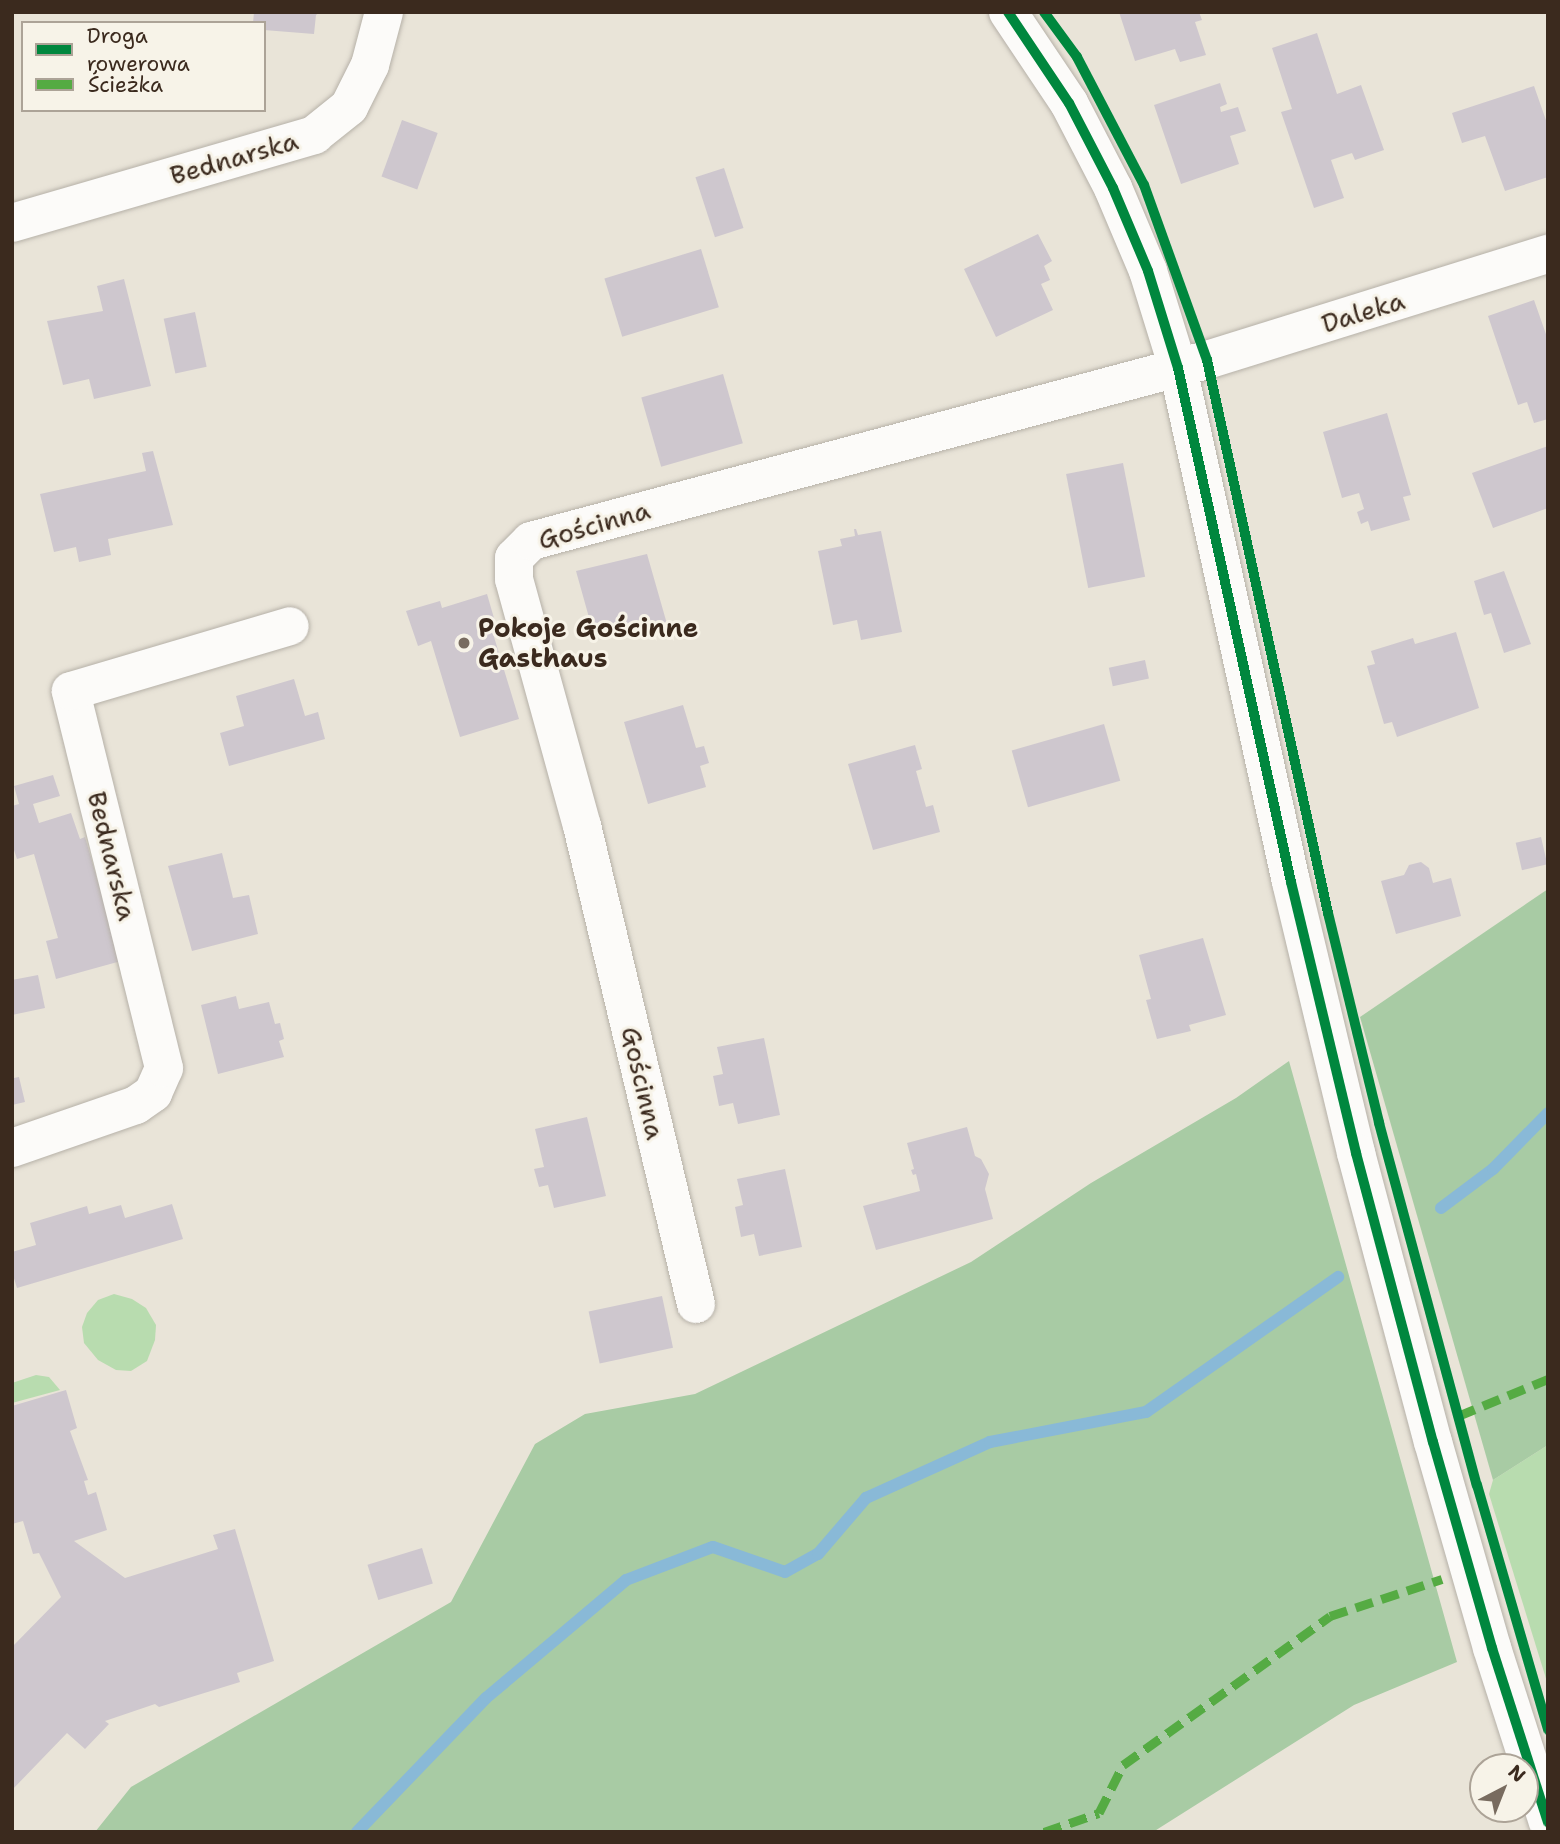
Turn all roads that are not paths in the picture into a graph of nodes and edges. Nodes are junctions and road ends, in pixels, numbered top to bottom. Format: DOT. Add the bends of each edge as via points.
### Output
graph roads {
  1 [pos="384,12"];
  2 [pos="1008,12"];
  3 [pos="12,223"];
  4 [pos="1548,254"];
  5 [pos="1178,368"];
  6 [pos="290,626"];
  7 [pos="12,1148"];
  8 [pos="696,1304"];
  9 [pos="1548,1822"];
  1 -- 3 [label="street, Bednarska" via="370,65 349,107 314,135"];
  2 -- 5 [label="street" via="1069,103 1113,188 1148,271"];
  4 -- 5 [label="street, Daleka"];
  5 -- 8 [label="street, Gościnna" via="531,541 514,558 514,579 582,826"];
  5 -- 9 [label="street" via="1356,1153 1492,1648"];
  6 -- 7 [label="street, Bednarska" via="71,691 164,1068 153,1093 136,1105"];
}
